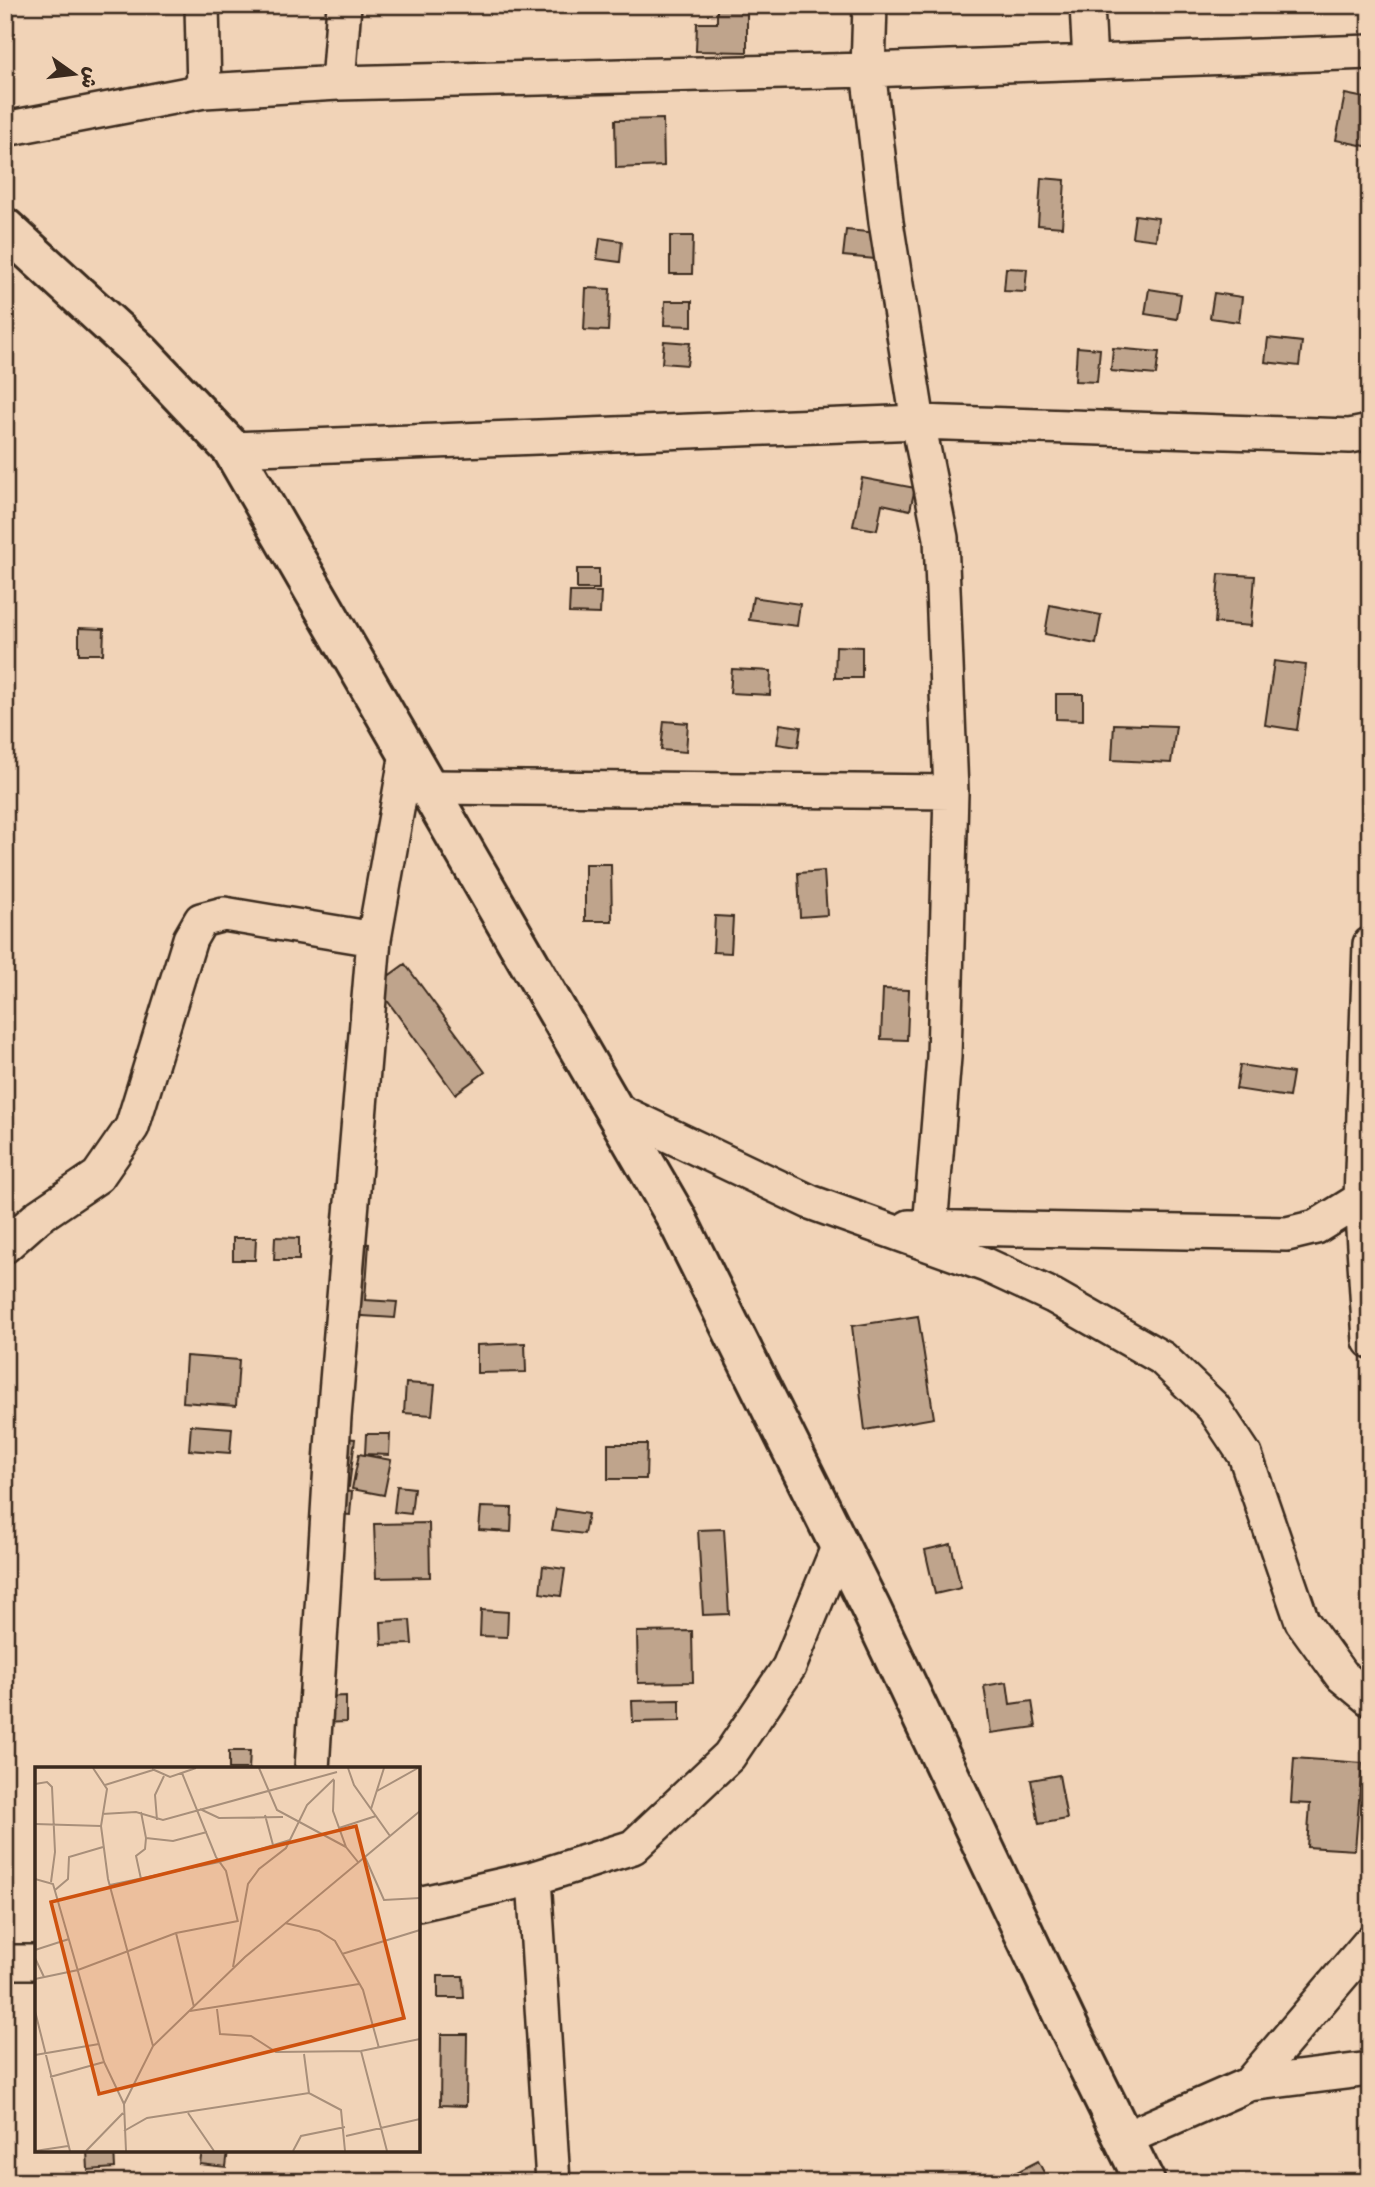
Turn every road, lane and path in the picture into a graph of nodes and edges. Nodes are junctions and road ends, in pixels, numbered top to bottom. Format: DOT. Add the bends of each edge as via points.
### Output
graph roads {
  1 [pos="202,5"];
  2 [pos="344,5"];
  3 [pos="870,5"];
  4 [pos="1087,5"];
  5 [pos="1370,52"];
  6 [pos="1090,62"];
  7 [pos="867,70"];
  8 [pos="338,83"];
  9 [pos="204,90"];
  10 [pos="5,129"];
  11 [pos="5,228"];
  12 [pos="918,422"];
  13 [pos="1370,432"];
  14 [pos="232,449"];
  15 [pos="407,752"];
  16 [pos="427,787"];
  17 [pos="951,792"];
  18 [pos="374,939"];
  19 [pos="1370,944"];
  20 [pos="614,1109"];
  21 [pos="1366,1197"];
  22 [pos="882,1227"];
  23 [pos="930,1228"];
  24 [pos="5,1246"];
  25 [pos="1370,1341"];
  26 [pos="839,1545"];
  27 [pos="1370,1699"];
  28 [pos="312,1767"];
  29 [pos="534,1878"];
  30 [pos="420,1905"];
  31 [pos="1370,1942"];
  32 [pos="5,1962"];
  33 [pos="35,1962"];
  34 [pos="1370,2069"];
  35 [pos="1249,2084"];
  36 [pos="1124,2139"];
  37 [pos="553,2182"];
  38 [pos="1145,2182"];
  1 -- 9 [label="street"];
  2 -- 8 [label="street"];
  3 -- 7 [label="street"];
  4 -- 6 [label="street"];
  5 -- 6 [label="street"];
  6 -- 7 [label="street"];
  7 -- 8 [label="street"];
  7 -- 12 [label="street"];
  8 -- 9 [label="street"];
  9 -- 10 [label="street"];
  11 -- 14 [label="street" via="141,354"];
  12 -- 13 [label="street" via="1350,436"];
  12 -- 14 [label="street"];
  12 -- 17 [label="street" via="942,538"];
  14 -- 15 [label="street"];
  15 -- 16 [label="street"];
  15 -- 18 [label="street"];
  16 -- 17 [label="street"];
  16 -- 20 [label="street"];
  17 -- 23 [label="street" via="944,1057"];
  18 -- 24 [label="street" via="224,914 201,920 190,939 132,1127 98,1176 39,1216"];
  18 -- 28 [label="street" via="334,1417"];
  19 -- 21 [label="street"];
  20 -- 22 [label="street" via="810,1202"];
  20 -- 26 [label="street" via="676,1217"];
  21 -- 23 [label="street" via="1316,1227 1287,1234"];
  21 -- 25 [label="street"];
  22 -- 23 [label="street"];
  22 -- 27 [label="street" via="986,1265 1053,1296 1162,1358 1213,1407 1245,1455 1302,1621 1341,1675"];
  26 -- 29 [label="street" via="789,1667 729,1756 633,1847"];
  26 -- 36 [label="street"];
  29 -- 30 [label="street"];
  29 -- 37 [label="street"];
  31 -- 35 [label="street"];
  32 -- 33 [label="street"];
  34 -- 35 [label="street"];
  35 -- 36 [label="street"];
  36 -- 38 [label="street"];
}
